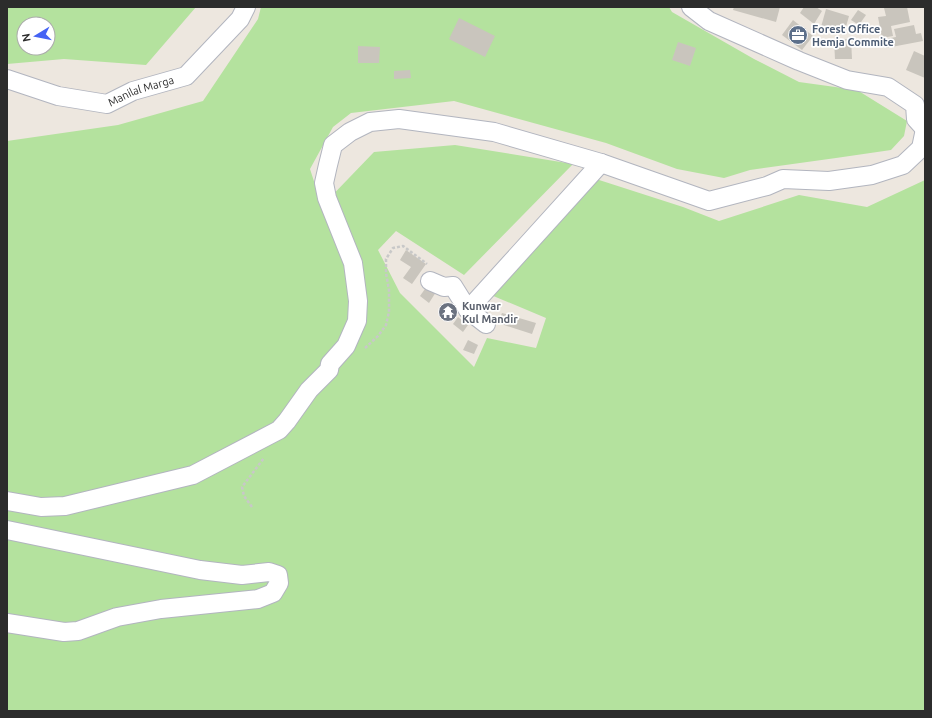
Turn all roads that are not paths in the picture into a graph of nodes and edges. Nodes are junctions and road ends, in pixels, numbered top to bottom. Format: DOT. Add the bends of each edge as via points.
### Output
graph roads {
  1 [pos="246,7"];
  2 [pos="692,7"];
  3 [pos="7,79"];
  4 [pos="847,80"];
  5 [pos="925,97"];
  6 [pos="925,129"];
  7 [pos="601,163"];
  8 [pos="430,280"];
  9 [pos="468,310"];
  10 [pos="486,324"];
  11 [pos="7,501"];
  12 [pos="7,530"];
  13 [pos="7,623"];
  1 -- 3 [label="street, Manilal Marga" via="240,19 186,76 134,91 107,104 58,96"];
  2 -- 4 [label="street" via="708,21"];
  4 -- 5 [label="street" via="882,78 902,83"];
  4 -- 6 [label="street" via="888,87 915,105 916,119"];
  6 -- 7 [label="street" via="921,148 903,165 872,174 829,181 783,179 767,186 709,201"];
  7 -- 9 [label="street"];
  7 -- 11 [label="street" via="494,132 399,119 370,122 350,132 333,145 324,183 327,198 353,263 358,301 357,321 346,346 330,364 329,370 309,390 279,430 193,475 65,506 41,507"];
  8 -- 9 [label="street" via="444,287 453,286"];
  9 -- 10 [label="street"];
  12 -- 13 [label="street" via="200,570 242,575 269,572 278,575 280,583 272,593 258,599 161,609 117,617 78,631 64,632"];
}
